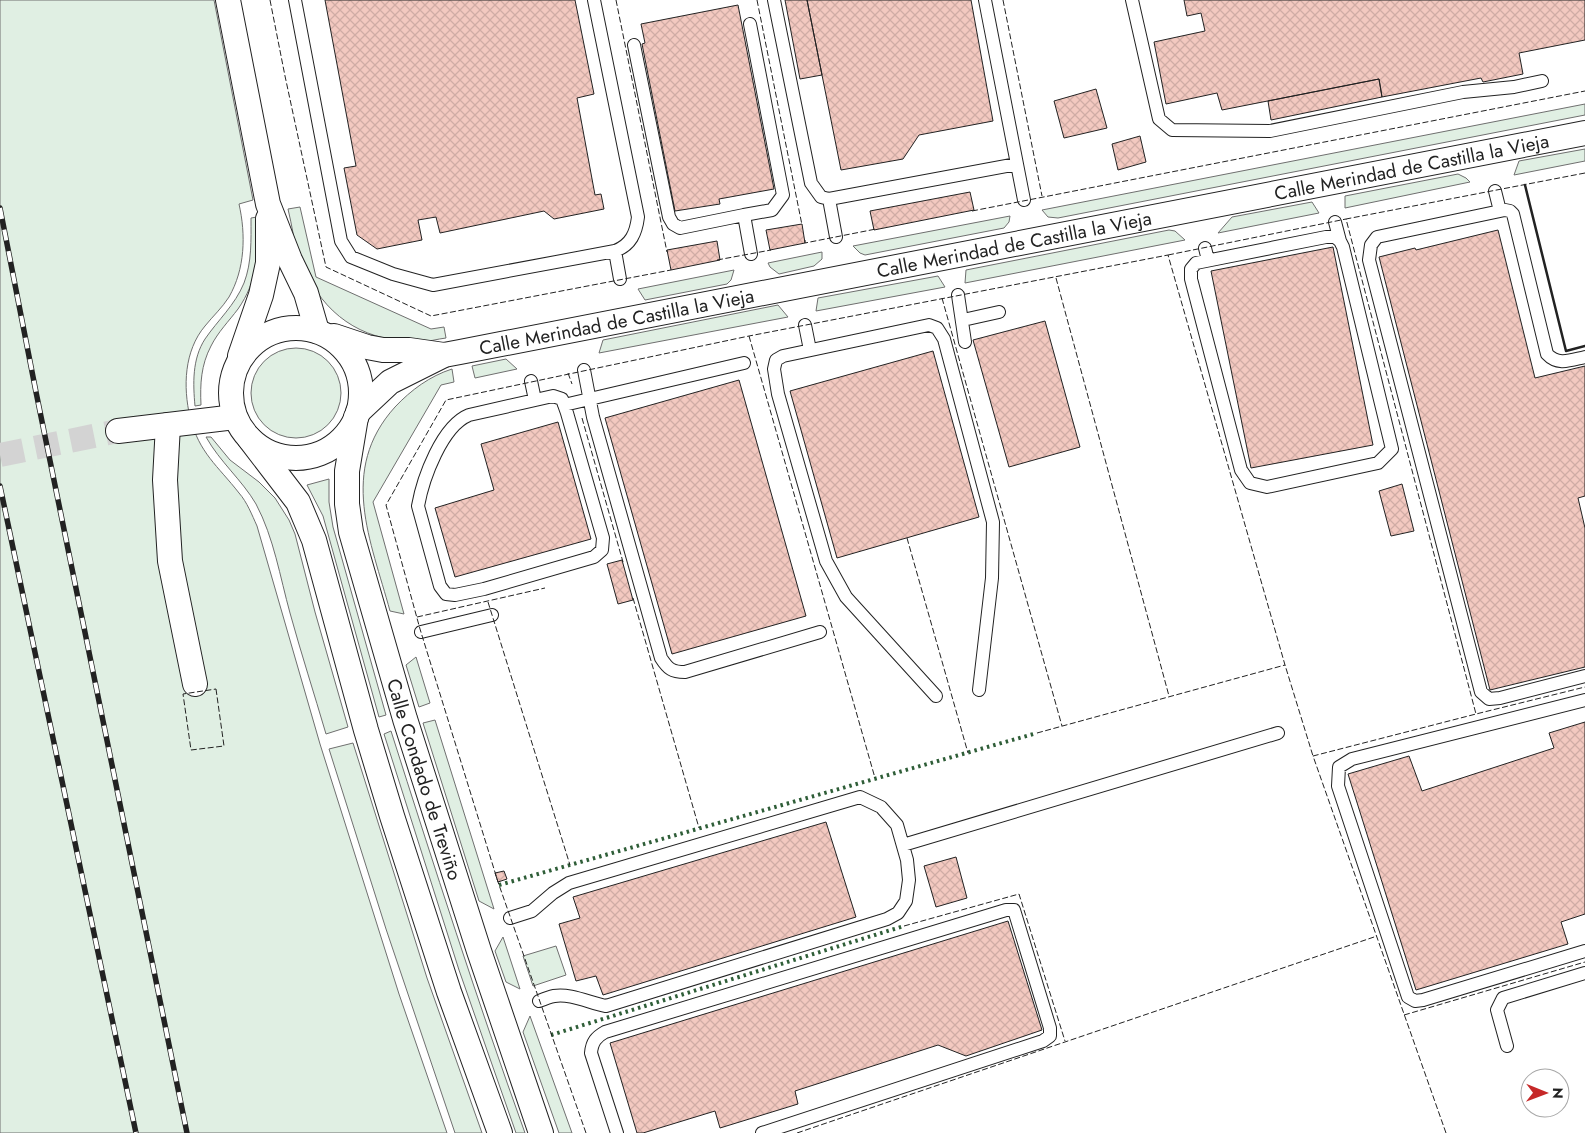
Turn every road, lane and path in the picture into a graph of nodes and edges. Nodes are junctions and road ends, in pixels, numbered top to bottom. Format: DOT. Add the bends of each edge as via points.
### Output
graph roads {
  1 [pos="228,0"];
  2 [pos="295,0"];
  3 [pos="594,0"];
  4 [pos="774,0"];
  5 [pos="986,0"];
  6 [pos="1132,0"];
  7 [pos="750,24"];
  8 [pos="634,45"];
  9 [pos="1542,81"];
  10 [pos="1585,133"];
  11 [pos="1017,164"];
  12 [pos="1495,191"];
  13 [pos="829,199"];
  14 [pos="1024,200"];
  15 [pos="268,204"];
  16 [pos="1500,211"];
  17 [pos="744,215"];
  18 [pos="1336,222"];
  19 [pos="836,237"];
  20 [pos="1340,240"];
  21 [pos="616,251"];
  22 [pos="751,254"];
  23 [pos="620,279"];
  24 [pos="958,295"];
  25 [pos="999,312"];
  26 [pos="963,320"];
  27 [pos="805,325"];
  28 [pos="320,332"];
  29 [pos="965,342"];
  30 [pos="810,350"];
  31 [pos="444,355"];
  32 [pos="1585,357"];
  33 [pos="744,363"];
  34 [pos="237,365"];
  35 [pos="584,370"];
  36 [pos="531,381"];
  37 [pos="590,399"];
  38 [pos="535,400"];
  39 [pos="564,405"];
  40 [pos="357,415"];
  41 [pos="235,417"];
  42 [pos="168,425"];
  43 [pos="118,431"];
  44 [pos="249,438"];
  45 [pos="492,615"];
  46 [pos="421,632"];
  47 [pos="820,632"];
  48 [pos="1585,676"];
  49 [pos="194,684"];
  50 [pos="979,690"];
  51 [pos="936,696"];
  52 [pos="1585,700"];
  53 [pos="1278,733"];
  54 [pos="903,845"];
  55 [pos="510,918"];
  56 [pos="1585,951"];
  57 [pos="1585,973"];
  58 [pos="539,1001"];
  59 [pos="1507,1046"];
  60 [pos="500,1133"];
  61 [pos="541,1133"];
  62 [pos="616,1133"];
  63 [pos="762,1133"];
  1 -- 15 [label="street"];
  2 -- 21 [label="lane" via="341,241 351,257 393,274 433,284"];
  3 -- 21 [label="lane" via="638,217 630,242"];
  4 -- 13 [label="lane" via="811,183 821,197"];
  5 -- 11 [label="lane"];
  6 -- 9 [label="lane" via="1159,120 1172,130 1270,131 1463,92"];
  7 -- 17 [label="lane" via="783,195 772,210"];
  8 -- 17 [label="lane" via="673,224 680,228"];
  10 -- 31 [label="street, Calle Merindad de Castilla la Vieja"];
  11 -- 13 [label="lane"];
  11 -- 14 [label="lane"];
  12 -- 16 [label="lane"];
  13 -- 19 [label="lane"];
  15 -- 28 [label="street"];
  15 -- 34 [label="street" via="268,263"];
  16 -- 32 [label="lane" via="1513,214 1548,354 1561,362"];
  16 -- 48 [label="lane" via="1377,237 1371,245 1369,260 1481,692 1489,699 1500,698"];
  17 -- 22 [label="lane"];
  18 -- 20 [label="lane"];
  20 -- 20 [label="lane" via="1392,449 1378,463 1267,487 1250,484 1241,470 1191,269 1207,254 1326,237"];
  21 -- 23 [label="lane"];
  24 -- 26 [label="lane"];
  25 -- 26 [label="lane"];
  26 -- 29 [label="lane"];
  27 -- 30 [label="lane"];
  28 -- 31 [label="street, Calle Merindad de Castilla la Vieja" via="366,348"];
  28 -- 34 [label="street" via="298,327 279,329 254,343"];
  28 -- 40 [label="street" via="339,343 351,357 359,375 361,394"];
  30 -- 50 [label="lane" via="929,325 937,328 944,339 993,522 992,578"];
  30 -- 51 [label="lane" via="783,356 776,360 774,369 778,394 826,561 846,597"];
  31 -- 40 [label="street, Calle Merindad de Castilla la Vieja" via="390,382"];
  33 -- 37 [label="lane"];
  34 -- 41 [label="street" via="231,382"];
  35 -- 37 [label="lane"];
  36 -- 38 [label="lane"];
  37 -- 39 [label="lane"];
  37 -- 47 [label="lane" via="661,658 669,669 685,672"];
  38 -- 39 [label="lane" via="553,396 562,399"];
  38 -- 39 [label="lane" via="461,418 451,428 436,454 418,506 440,586 446,594 455,596 493,586 594,557 602,550 603,538"];
  40 -- 44 [label="street" via="345,436 329,449 308,457 287,457 267,451"];
  40 -- 61 [label="street, Calle Condado de Treviño" via="347,471 351,532 408,729"];
  41 -- 42 [label="street"];
  41 -- 44 [label="street"];
  42 -- 43 [label="street"];
  42 -- 49 [label="street" via="165,480 170,561"];
  44 -- 60 [label="street" via="298,502 314,540 389,806 449,992"];
  45 -- 46 [label="lane"];
  52 -- 56 [label="lane" via="1352,759 1339,768 1338,786 1408,997 1415,1001 1424,1000"];
  53 -- 54 [label="lane"];
  54 -- 55 [label="lane" via="897,824 881,807 860,798 569,883 532,911"];
  54 -- 58 [label="lane" via="909,880 906,901 898,913 887,920 606,1006 568,996"];
  57 -- 59 [label="lane" via="1503,998 1497,1010"];
  62 -- 63 [label="lane" via="591,1053 597,1036 1014,910 1050,1036 1043,1041"];
}
